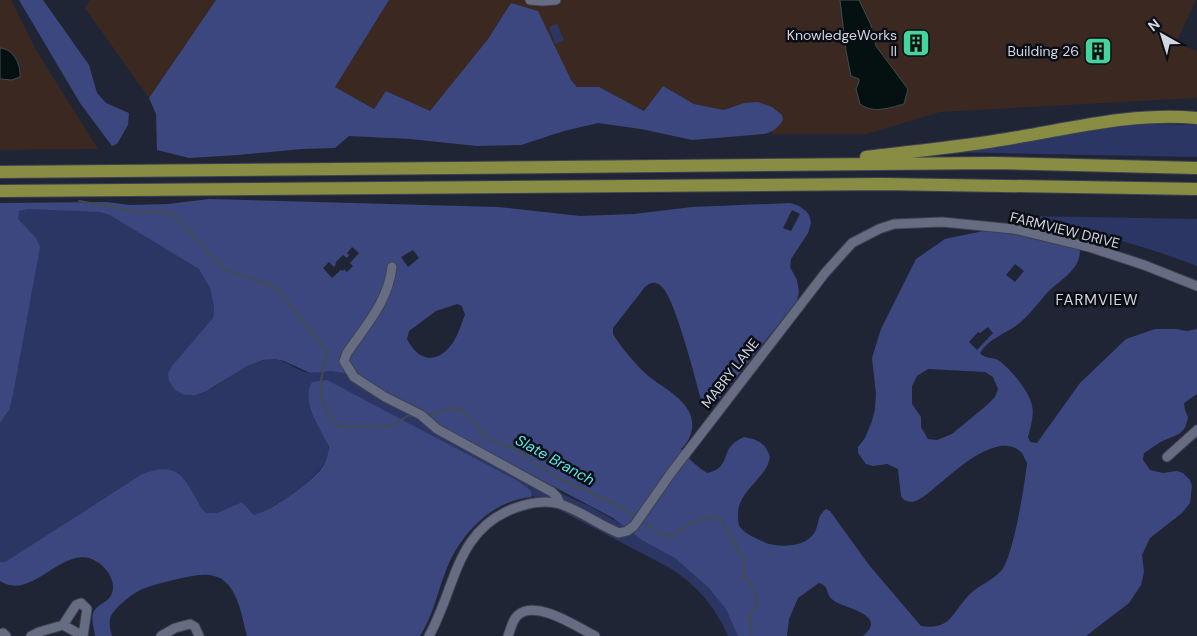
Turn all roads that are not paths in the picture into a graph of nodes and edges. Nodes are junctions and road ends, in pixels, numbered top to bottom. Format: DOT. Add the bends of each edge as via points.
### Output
graph roads {
  1 [pos="530,0"];
  2 [pos="556,0"];
  3 [pos="1197,118"];
  4 [pos="812,165"];
  5 [pos="1197,168"];
  6 [pos="0,172"];
  7 [pos="1197,189"];
  8 [pos="0,191"];
  9 [pos="864,235"];
  10 [pos="392,267"];
  11 [pos="1197,286"];
  12 [pos="1197,430"];
  13 [pos="1166,457"];
  14 [pos="560,504"];
  15 [pos="64,625"];
  16 [pos="44,630"];
  17 [pos="0,634"];
  18 [pos="6,636"];
  19 [pos="31,636"];
  20 [pos="52,636"];
  21 [pos="161,636"];
  22 [pos="199,636"];
  23 [pos="429,636"];
  24 [pos="508,636"];
  25 [pos="595,636"];
  1 -- 2 [label="street"];
  3 -- 4 [label="highway" via="1117,119 1006,140"];
  4 -- 5 [label="highway"];
  4 -- 6 [label="highway"];
  7 -- 8 [label="highway" via="874,184"];
  9 -- 11 [label="street, FARMVIEW DRIVE" via="894,224 918,222 1014,229 1098,250"];
  9 -- 14 [label="street, MABRY LANE" via="825,273 631,529 614,531"];
  10 -- 14 [label="street" via="391,282 381,304 347,353 344,361 350,374 421,415 437,429 552,492"];
  12 -- 13 [label="street"];
  14 -- 23 [label="street" via="521,505 494,518 478,532 459,563"];
  15 -- 16 [label="street"];
  16 -- 19 [label="street"];
  16 -- 20 [label="street"];
  17 -- 18 [label="street"];
  21 -- 22 [label="street" via="190,624"];
  24 -- 25 [label="street" via="519,614 540,609"];
}
